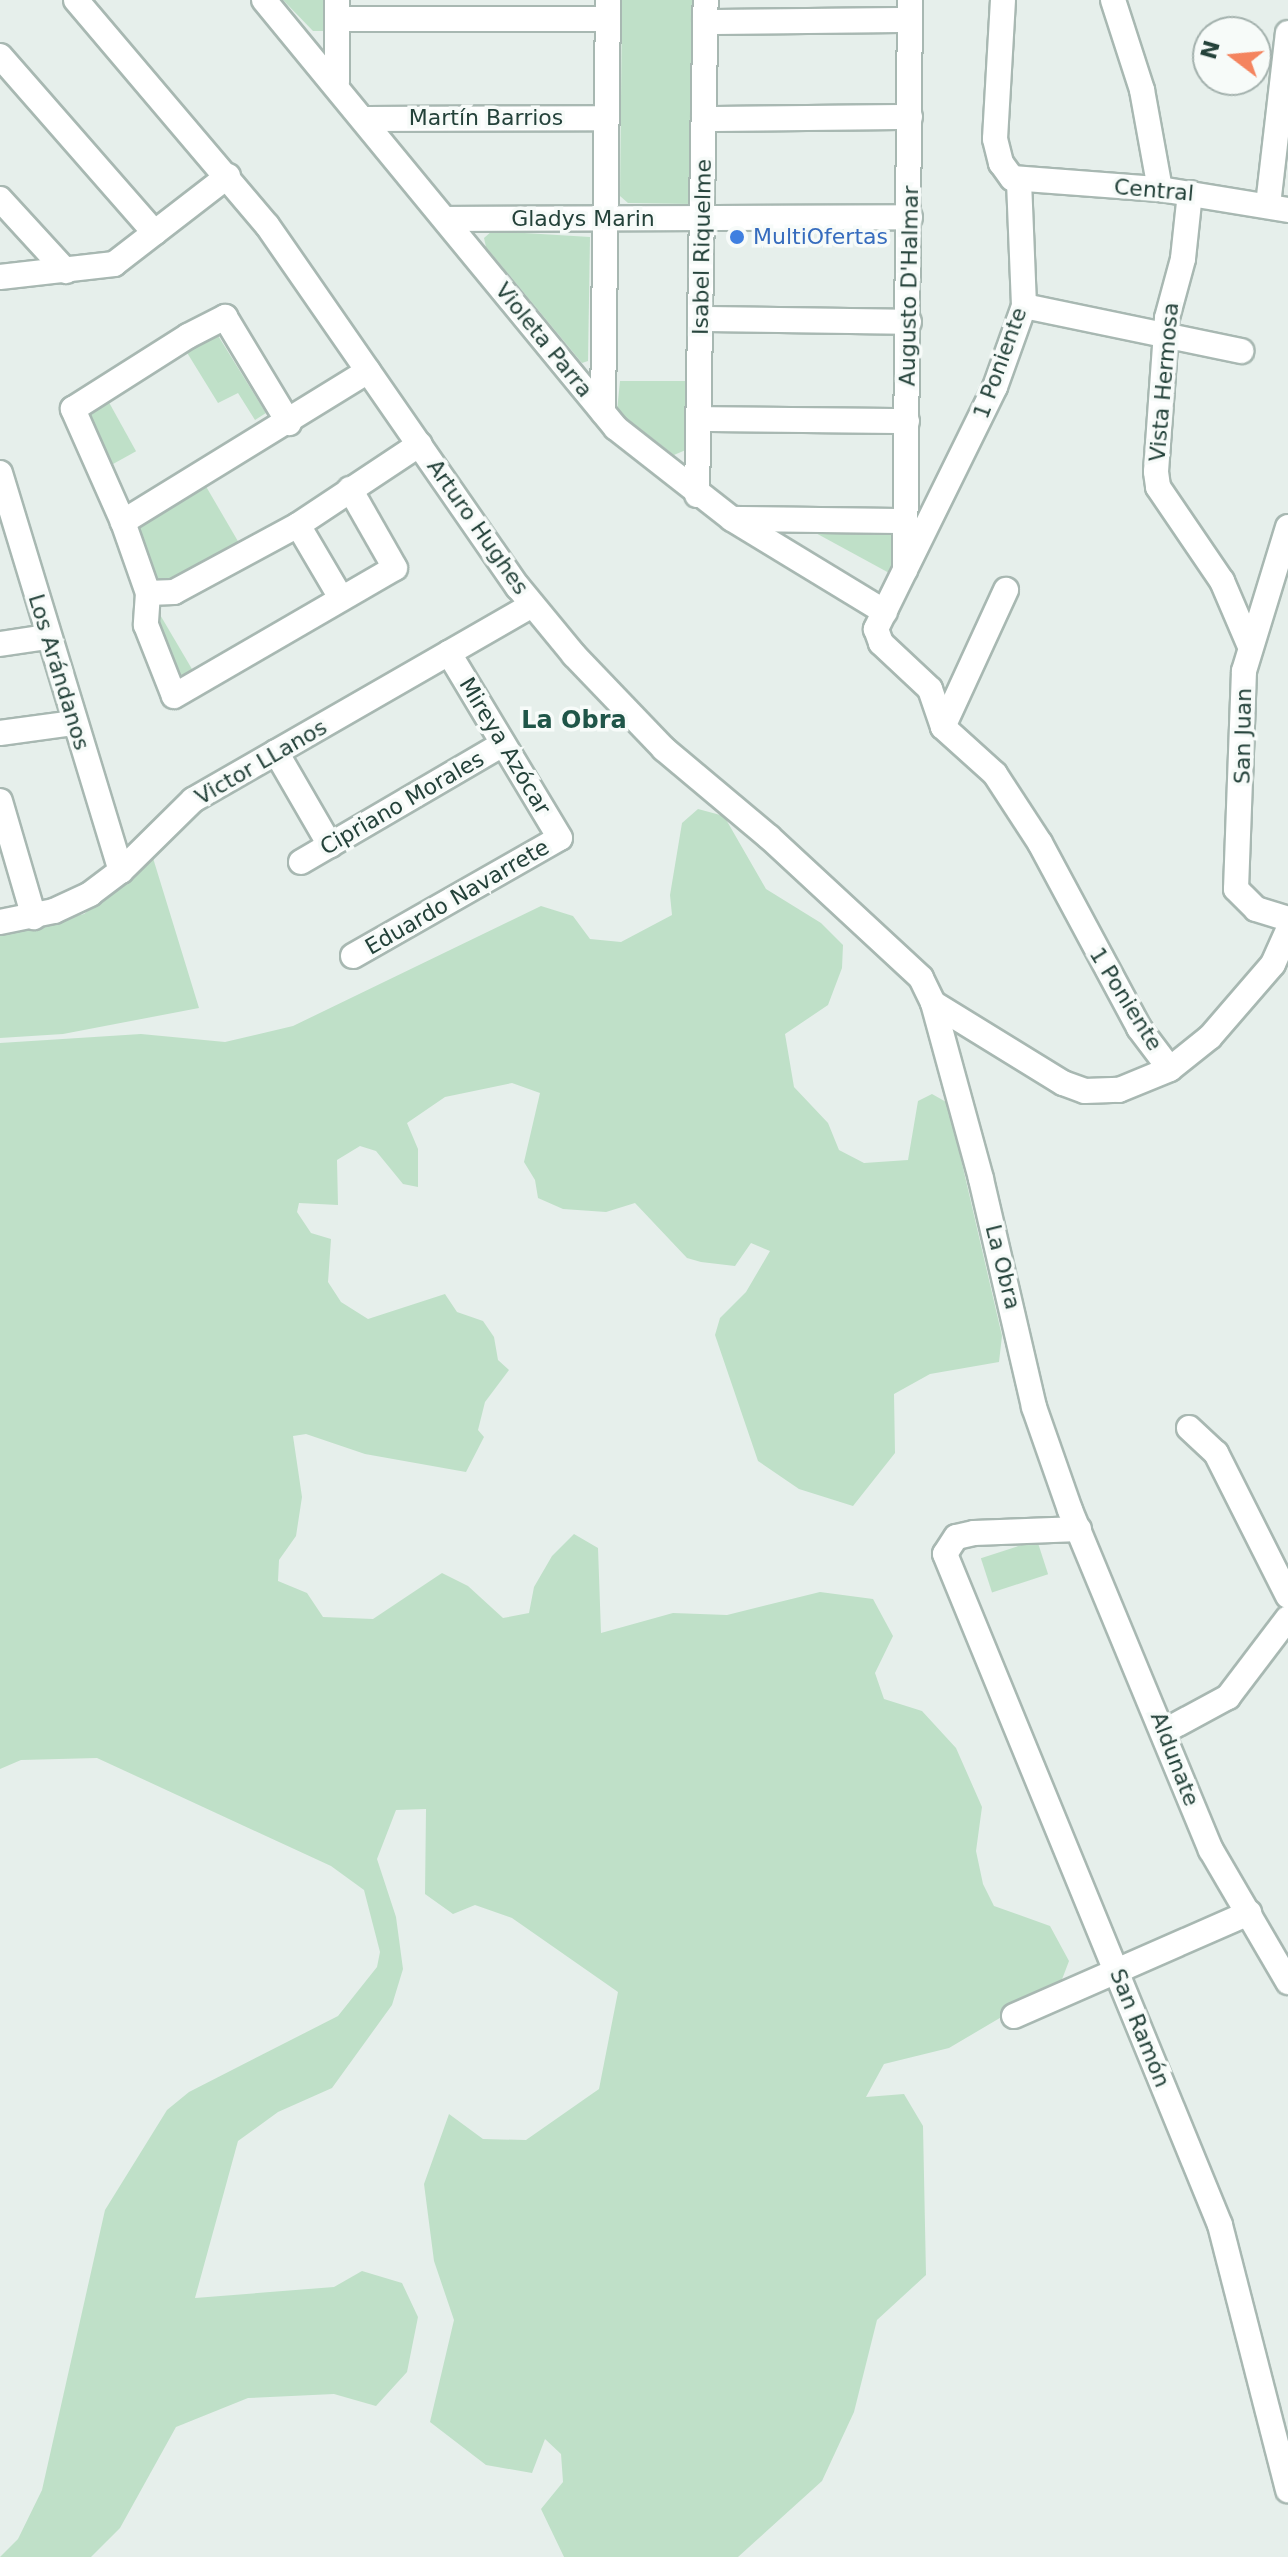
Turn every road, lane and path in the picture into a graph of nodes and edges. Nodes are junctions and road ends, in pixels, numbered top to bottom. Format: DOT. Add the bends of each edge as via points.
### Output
graph roads {
  1 [pos="76,0"];
  2 [pos="264,0"];
  3 [pos="1003,0"];
  4 [pos="1113,0"];
  5 [pos="337,9"];
  6 [pos="608,10"];
  7 [pos="910,10"];
  8 [pos="706,11"];
  9 [pos="1288,33"];
  10 [pos="0,56"];
  11 [pos="337,82"];
  12 [pos="910,117"];
  13 [pos="607,118"];
  14 [pos="366,119"];
  15 [pos="704,119"];
  16 [pos="228,176"];
  17 [pos="1019,181"];
  18 [pos="1160,189"];
  19 [pos="1190,193"];
  20 [pos="0,199"];
  21 [pos="1278,207"];
  22 [pos="910,217"];
  23 [pos="703,218"];
  24 [pos="447,219"];
  25 [pos="605,219"];
  26 [pos="155,233"];
  27 [pos="66,271"];
  28 [pos="0,277"];
  29 [pos="1024,306"];
  30 [pos="702,319"];
  31 [pos="909,322"];
  32 [pos="1167,335"];
  33 [pos="1241,351"];
  34 [pos="368,371"];
  35 [pos="603,412"];
  36 [pos="700,419"];
  37 [pos="907,421"];
  38 [pos="289,423"];
  39 [pos="420,444"];
  40 [pos="0,473"];
  41 [pos="350,489"];
  42 [pos="697,495"];
  43 [pos="732,519"];
  44 [pos="905,521"];
  45 [pos="123,522"];
  46 [pos="298,525"];
  47 [pos="1288,527"];
  48 [pos="10,550"];
  49 [pos="905,573"];
  50 [pos="1006,590"];
  51 [pos="148,593"];
  52 [pos="341,598"];
  53 [pos="532,605"];
  54 [pos="885,612"];
  55 [pos="47,637"];
  56 [pos="0,644"];
  57 [pos="1249,644"];
  58 [pos="449,653"];
  59 [pos="930,689"];
  60 [pos="957,699"];
  61 [pos="74,723"];
  62 [pos="943,727"];
  63 [pos="0,733"];
  64 [pos="503,744"];
  65 [pos="276,752"];
  66 [pos="0,801"];
  67 [pos="560,838"];
  68 [pos="330,845"];
  69 [pos="301,862"];
  70 [pos="121,871"];
  71 [pos="34,917"];
  72 [pos="1288,919"];
  73 [pos="0,922"];
  74 [pos="1288,931"];
  75 [pos="353,956"];
  76 [pos="1280,969"];
  77 [pos="933,1003"];
  78 [pos="1170,1069"];
  79 [pos="1189,1428"];
  80 [pos="1079,1529"];
  81 [pos="1288,1596"];
  82 [pos="1288,1618"];
  83 [pos="1165,1731"];
  84 [pos="1249,1913"];
  85 [pos="1116,1970"];
  86 [pos="1288,1982"];
  87 [pos="1014,2016"];
  88 [pos="1288,2490"];
  1 -- 16 [label="street, Arturo Hughes"];
  2 -- 11 [label="street, Violeta Parra"];
  3 -- 17 [label="street" via="995,139 1003,167"];
  4 -- 18 [label="street" via="1142,90"];
  5 -- 6 [label="street"];
  5 -- 11 [label="street"];
  6 -- 13 [label="street"];
  7 -- 8 [label="street"];
  7 -- 12 [label="street, Augusto D'Halmar"];
  8 -- 15 [label="street, Isabel Riquelme"];
  9 -- 21 [label="street"];
  10 -- 26 [label="street"];
  11 -- 14 [label="street, Violeta Parra"];
  12 -- 15 [label="street"];
  12 -- 22 [label="street, Augusto D'Halmar"];
  13 -- 14 [label="street, Martín Barrios"];
  13 -- 25 [label="street"];
  14 -- 24 [label="street, Violeta Parra"];
  15 -- 23 [label="street, Isabel Riquelme"];
  16 -- 26 [label="street"];
  16 -- 34 [label="street, Arturo Hughes"];
  17 -- 18 [label="street, Central"];
  17 -- 29 [label="street, 1 Poniente"];
  18 -- 19 [label="street, Central"];
  19 -- 21 [label="street, Central"];
  19 -- 32 [label="street, Vista Hermosa"];
  20 -- 27 [label="street"];
  22 -- 23 [label="street, Gladys Marin"];
  22 -- 31 [label="street, Augusto D'Halmar"];
  23 -- 25 [label="street, Gladys Marin"];
  23 -- 30 [label="street, Isabel Riquelme"];
  24 -- 25 [label="street, Gladys Marin"];
  24 -- 35 [label="street, Violeta Parra"];
  25 -- 35 [label="street"];
  26 -- 27 [label="street" via="114,264"];
  27 -- 28 [label="street"];
  29 -- 32 [label="street"];
  29 -- 49 [label="street, 1 Poniente" via="995,387"];
  30 -- 31 [label="street"];
  30 -- 36 [label="street, Isabel Riquelme"];
  31 -- 37 [label="street, Augusto D'Halmar"];
  32 -- 33 [label="street"];
  32 -- 57 [label="street, Vista Hermosa" via="1158,487 1222,581"];
  34 -- 38 [label="street"];
  34 -- 39 [label="street, Arturo Hughes"];
  35 -- 42 [label="street, Violeta Parra"];
  36 -- 37 [label="street"];
  36 -- 42 [label="street, Isabel Riquelme"];
  37 -- 44 [label="street, Augusto D'Halmar"];
  38 -- 45 [label="street"];
  38 -- 45 [label="street" via="225,317 188,336 73,409"];
  39 -- 41 [label="street"];
  39 -- 53 [label="street, Arturo Hughes"];
  40 -- 48 [label="street, Los Arándanos"];
  41 -- 46 [label="street"];
  41 -- 52 [label="street" via="395,568"];
  42 -- 43 [label="street, Violeta Parra"];
  43 -- 44 [label="street"];
  43 -- 54 [label="street, Violeta Parra"];
  44 -- 49 [label="street, Augusto D'Halmar"];
  45 -- 51 [label="street"];
  46 -- 51 [label="street" via="174,592"];
  46 -- 52 [label="street"];
  47 -- 57 [label="street, San Juan" via="1275,580"];
  48 -- 55 [label="street, Los Arándanos"];
  49 -- 54 [label="street, 1 Poniente"];
  50 -- 60 [label="street"];
  51 -- 52 [label="street" via="146,625 174,696"];
  53 -- 58 [label="street, Victor LLanos"];
  53 -- 77 [label="street, Arturo Hughes" via="647,734 904,958"];
  54 -- 59 [label="street, 1 Poniente" via="876,629 881,643"];
  55 -- 56 [label="street"];
  55 -- 61 [label="street, Los Arándanos"];
  57 -- 72 [label="street, San Juan" via="1236,889 1256,909"];
  58 -- 64 [label="street, Mireya Azócar"];
  58 -- 65 [label="street, Victor LLanos"];
  59 -- 60 [label="street, 1 Poniente"];
  59 -- 62 [label="street, 1 Poniente"];
  60 -- 62 [label="street"];
  61 -- 63 [label="street"];
  61 -- 70 [label="street, Los Arándanos"];
  62 -- 78 [label="street, 1 Poniente" via="1001,784 1040,843 1124,1003"];
  64 -- 67 [label="street, Mireya Azócar"];
  64 -- 68 [label="street, Cipriano Morales"];
  65 -- 68 [label="street"];
  65 -- 70 [label="street, Victor LLanos" via="182,808"];
  66 -- 71 [label="street"];
  67 -- 75 [label="street, Eduardo Navarrete"];
  68 -- 69 [label="street, Cipriano Morales"];
  70 -- 71 [label="street, Victor LLanos" via="81,898"];
  71 -- 73 [label="street, Victor LLanos"];
  74 -- 76 [label="street"];
  76 -- 78 [label="street"];
  77 -- 78 [label="street" via="1030,1065 1085,1091 1119,1090"];
  77 -- 80 [label="street, La Obra" via="1020,1331 1034,1407"];
  79 -- 81 [label="street" via="1216,1453"];
  80 -- 83 [label="street, Aldunate"];
  80 -- 85 [label="street, San Ramón" via="956,1537 945,1554"];
  82 -- 83 [label="street" via="1228,1697"];
  83 -- 84 [label="street, Aldunate" via="1211,1850"];
  84 -- 85 [label="street"];
  84 -- 86 [label="street, Aldunate"];
  85 -- 87 [label="street"];
  85 -- 88 [label="street, San Ramón" via="1220,2225"];
}
